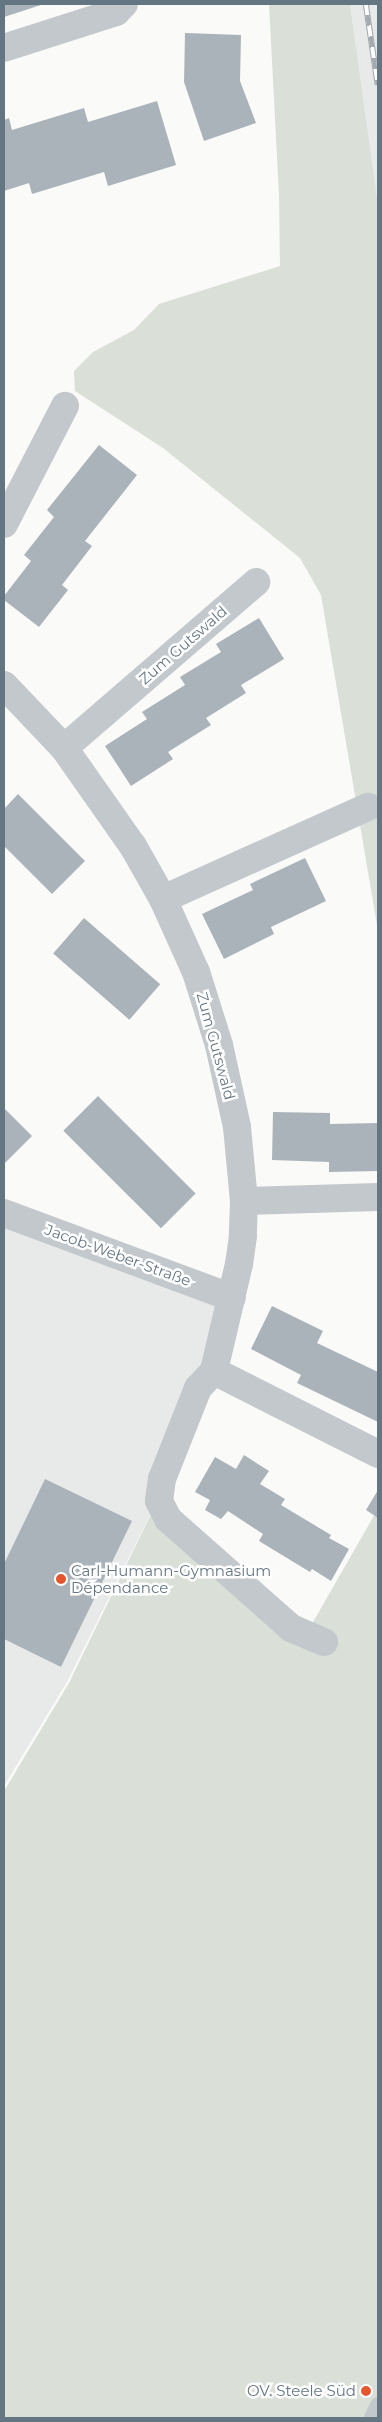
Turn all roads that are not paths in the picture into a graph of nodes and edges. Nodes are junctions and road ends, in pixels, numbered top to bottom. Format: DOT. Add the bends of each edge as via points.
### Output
graph roads {
  1 [pos="124,4"];
  2 [pos="4,48"];
  3 [pos="65,406"];
  4 [pos="4,524"];
  5 [pos="256,582"];
  6 [pos="4,685"];
  7 [pos="64,748"];
  8 [pos="368,807"];
  9 [pos="163,899"];
  10 [pos="378,1197"];
  11 [pos="244,1201"];
  12 [pos="4,1213"];
  13 [pos="232,1298"];
  14 [pos="214,1371"];
  15 [pos="378,1454"];
  16 [pos="324,1642"];
  17 [pos="378,2405"];
  18 [pos="372,2418"];
  1 -- 2 [label="street" via="116,12"];
  3 -- 4 [label="street"];
  5 -- 7 [label="street, Zum Gutswald"];
  6 -- 7 [label="street, Zum Gutswald"];
  7 -- 9 [label="street, Zum Gutswald" via="133,846"];
  8 -- 9 [label="street"];
  9 -- 11 [label="street, Zum Gutswald" via="196,972 219,1045 237,1127"];
  10 -- 11 [label="street"];
  11 -- 13 [label="street, Zum Gutswald" via="243,1236"];
  12 -- 13 [label="street, Jacob-Weber-Straße"];
  13 -- 14 [label="street, Zum Gutswald"];
  14 -- 15 [label="street"];
  14 -- 16 [label="street, Zum Gutswald" via="198,1388 162,1479 160,1501 168,1519 291,1628"];
  17 -- 18 [label="lane"];
}
